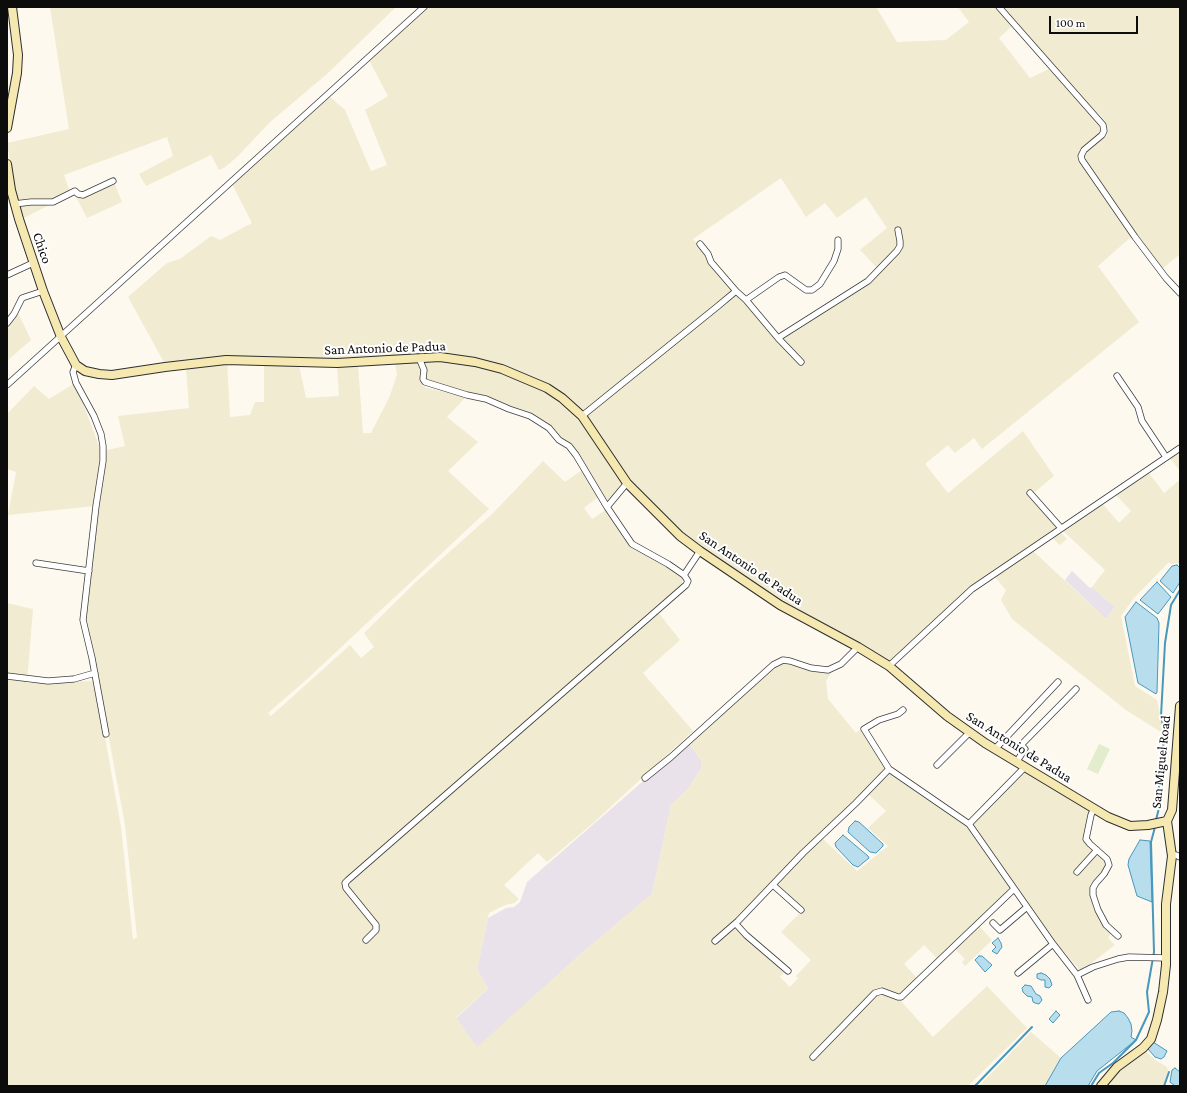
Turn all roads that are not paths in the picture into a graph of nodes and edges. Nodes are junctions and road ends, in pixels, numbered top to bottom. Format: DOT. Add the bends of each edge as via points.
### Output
graph roads {
  1 [pos="12,7"];
  2 [pos="424,7"];
  3 [pos="999,7"];
  4 [pos="7,128"];
  5 [pos="7,164"];
  6 [pos="113,181"];
  7 [pos="14,204"];
  8 [pos="898,230"];
  9 [pos="838,240"];
  10 [pos="700,244"];
  11 [pos="33,263"];
  12 [pos="7,275"];
  13 [pos="43,291"];
  14 [pos="736,291"];
  15 [pos="1180,293"];
  16 [pos="746,300"];
  17 [pos="7,323"];
  18 [pos="61,337"];
  19 [pos="778,338"];
  20 [pos="419,358"];
  21 [pos="801,362"];
  22 [pos="76,365"];
  23 [pos="1117,376"];
  24 [pos="7,385"];
  25 [pos="582,416"];
  26 [pos="1180,448"];
  27 [pos="1166,457"];
  28 [pos="628,483"];
  29 [pos="1030,493"];
  30 [pos="607,507"];
  31 [pos="1061,528"];
  32 [pos="700,551"];
  33 [pos="36,563"];
  34 [pos="89,571"];
  35 [pos="684,575"];
  36 [pos="858,647"];
  37 [pos="889,666"];
  38 [pos="95,674"];
  39 [pos="7,676"];
  40 [pos="1058,682"];
  41 [pos="1076,689"];
  42 [pos="1180,706"];
  43 [pos="903,710"];
  44 [pos="970,732"];
  45 [pos="106,734"];
  46 [pos="995,749"];
  47 [pos="1017,761"];
  48 [pos="937,765"];
  49 [pos="1025,767"];
  50 [pos="889,769"];
  51 [pos="646,778"];
  52 [pos="1094,808"];
  53 [pos="1164,822"];
  54 [pos="969,824"];
  55 [pos="1097,850"];
  56 [pos="1176,856"];
  57 [pos="1077,872"];
  58 [pos="773,885"];
  59 [pos="1014,889"];
  60 [pos="1027,907"];
  61 [pos="801,910"];
  62 [pos="993,923"];
  63 [pos="736,924"];
  64 [pos="1118,936"];
  65 [pos="366,940"];
  66 [pos="715,941"];
  67 [pos="1053,944"];
  68 [pos="1166,958"];
  69 [pos="788,971"];
  70 [pos="1018,973"];
  71 [pos="1077,975"];
  72 [pos="1088,1000"];
  73 [pos="813,1057"];
  74 [pos="1101,1086"];
  1 -- 4 [label="street" via="18,56"];
  2 -- 18 [label="street"];
  3 -- 15 [label="street" via="1103,125 1102,135 1084,150 1082,160 1134,237"];
  5 -- 7 [label="street, Chico"];
  6 -- 7 [label="street" via="83,195 75,191 53,202"];
  7 -- 11 [label="street, Chico"];
  8 -- 19 [label="street" via="900,240 897,251 868,281"];
  9 -- 16 [label="street" via="837,256 820,284 812,290 806,290 788,276 782,275"];
  10 -- 14 [label="street" via="711,262"];
  11 -- 12 [label="street"];
  11 -- 13 [label="street, Chico"];
  13 -- 17 [label="street" via="22,298"];
  13 -- 18 [label="street, Chico"];
  14 -- 16 [label="street"];
  14 -- 25 [label="street"];
  16 -- 19 [label="street"];
  18 -- 22 [label="street"];
  18 -- 24 [label="street"];
  19 -- 21 [label="street"];
  20 -- 22 [label="street, San Antonio de Padua" via="337,363 226,360 112,375 85,371"];
  20 -- 25 [label="street, San Antonio de Padua" via="440,357 502,369 547,388"];
  20 -- 30 [label="street" via="425,382 530,416 549,428 560,442 569,446 576,455"];
  22 -- 34 [label="street" via="73,372 76,383 94,416 103,446"];
  23 -- 27 [label="street"];
  25 -- 28 [label="street, San Antonio de Padua"];
  26 -- 27 [label="street"];
  27 -- 31 [label="street"];
  28 -- 30 [label="street"];
  28 -- 32 [label="street, San Antonio de Padua" via="680,536"];
  29 -- 31 [label="street"];
  30 -- 35 [label="street" via="632,544"];
  31 -- 37 [label="street" via="972,589"];
  32 -- 35 [label="street"];
  32 -- 36 [label="street, San Antonio de Padua" via="780,605"];
  33 -- 34 [label="street"];
  34 -- 38 [label="street" via="83,620"];
  35 -- 65 [label="street" via="688,581 686,585 345,883 346,888 376,925 376,930"];
  36 -- 37 [label="street, San Antonio de Padua"];
  36 -- 51 [label="street" via="841,664 828,670 783,660 773,665"];
  37 -- 44 [label="street, San Antonio de Padua" via="947,716"];
  38 -- 39 [label="street" via="48,681"];
  38 -- 45 [label="street"];
  40 -- 46 [label="street"];
  41 -- 47 [label="street" via="1021,745 1025,749"];
  42 -- 53 [label="street, San Miguel Road" via="1172,810"];
  43 -- 50 [label="street" via="864,729"];
  44 -- 46 [label="street, San Antonio de Padua"];
  44 -- 48 [label="street"];
  46 -- 47 [label="street, San Antonio de Padua"];
  47 -- 49 [label="street, San Antonio de Padua"];
  49 -- 52 [label="street, San Antonio de Padua"];
  49 -- 54 [label="street"];
  50 -- 54 [label="street"];
  50 -- 58 [label="street"];
  52 -- 53 [label="street, San Antonio de Padua" via="1130,826"];
  52 -- 55 [label="street" via="1086,839"];
  53 -- 56 [label="street"];
  54 -- 59 [label="street"];
  55 -- 57 [label="street"];
  55 -- 64 [label="street" via="1107,859 1109,865 1096,883 1093,895 1106,925"];
  56 -- 68 [label="street" via="1166,904"];
  58 -- 61 [label="street"];
  58 -- 63 [label="street"];
  59 -- 60 [label="street"];
  59 -- 73 [label="street" via="901,997 882,991 875,993"];
  60 -- 62 [label="street" via="1000,930"];
  60 -- 67 [label="street"];
  63 -- 66 [label="street"];
  63 -- 69 [label="street"];
  67 -- 70 [label="street"];
  67 -- 71 [label="street"];
  68 -- 71 [label="street" via="1118,959"];
  68 -- 74 [label="street" via="1163,992 1152,1039 1117,1067"];
  71 -- 72 [label="street"];
}
